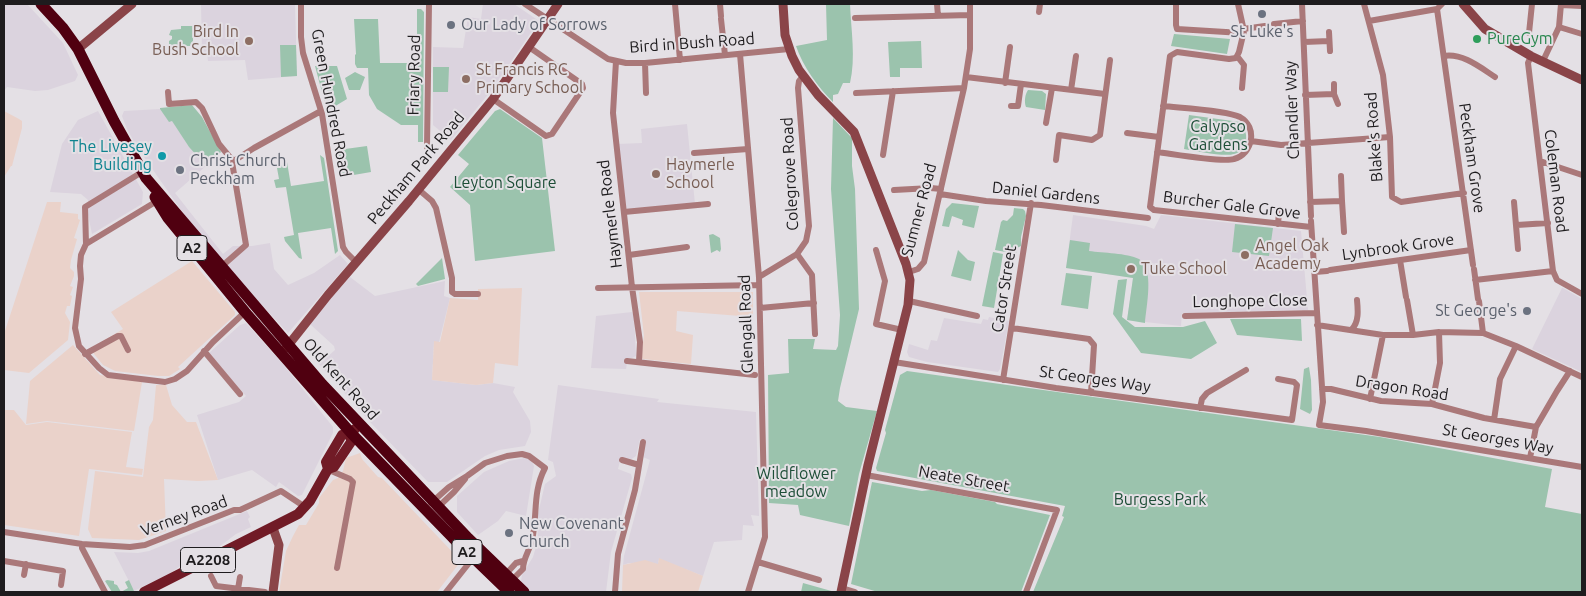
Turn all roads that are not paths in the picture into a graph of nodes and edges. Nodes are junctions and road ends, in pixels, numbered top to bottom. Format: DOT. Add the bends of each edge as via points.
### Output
graph roads {
  1 [pos="132,4"];
  2 [pos="301,4"];
  3 [pos="429,4"];
  4 [pos="525,4"];
  5 [pos="558,4"];
  6 [pos="675,4"];
  7 [pos="720,4"];
  8 [pos="783,4"];
  9 [pos="937,4"];
  10 [pos="970,4"];
  11 [pos="1040,4"];
  12 [pos="1176,4"];
  13 [pos="1238,4"];
  14 [pos="1302,4"];
  15 [pos="1364,4"];
  16 [pos="1463,4"];
  17 [pos="1532,4"];
  18 [pos="1561,5"];
  19 [pos="45,6"];
  20 [pos="1440,6"];
  21 [pos="1582,6"];
  22 [pos="1039,12"];
  23 [pos="970,15"];
  24 [pos="938,16"];
  25 [pos="855,18"];
  26 [pos="548,19"];
  27 [pos="1303,21"];
  28 [pos="1369,21"];
  29 [pos="1274,24"];
  30 [pos="1265,26"];
  31 [pos="1558,27"];
  32 [pos="1243,31"];
  33 [pos="1329,32"];
  34 [pos="1529,34"];
  35 [pos="1582,34"];
  36 [pos="1329,41"];
  37 [pos="1304,42"];
  38 [pos="529,46"];
  39 [pos="1010,47"];
  40 [pos="78,49"];
  41 [pos="789,49"];
  42 [pos="1330,52"];
  43 [pos="740,54"];
  44 [pos="725,55"];
  45 [pos="1076,56"];
  46 [pos="1237,56"];
  47 [pos="1444,56"];
  48 [pos="1531,56"];
  49 [pos="680,60"];
  50 [pos="1110,60"];
  51 [pos="616,61"];
  52 [pos="1543,62"];
  53 [pos="645,63"];
  54 [pos="803,76"];
  55 [pos="966,77"];
  56 [pos="1495,77"];
  57 [pos="1582,80"];
  58 [pos="1005,83"];
  59 [pos="1021,84"];
  60 [pos="1334,84"];
  61 [pos="964,88"];
  62 [pos="1052,88"];
  63 [pos="1242,88"];
  64 [pos="1070,90"];
  65 [pos="893,91"];
  66 [pos="168,92"];
  67 [pos="646,93"];
  68 [pos="856,93"];
  69 [pos="1105,94"];
  70 [pos="1305,94"];
  71 [pos="1334,94"];
  72 [pos="493,99"];
  73 [pos="1338,104"];
  74 [pos="1011,106"];
  75 [pos="1163,106"];
  76 [pos="321,111"];
  77 [pos="1046,123"];
  78 [pos="1127,133"];
  79 [pos="1390,137"];
  80 [pos="1159,138"];
  81 [pos="1251,141"];
  82 [pos="1306,143"];
  83 [pos="427,147"];
  84 [pos="748,150"];
  85 [pos="1157,152"];
  86 [pos="694,153"];
  87 [pos="883,155"];
  88 [pos="1056,160"];
  89 [pos="233,161"];
  90 [pos="1540,162"];
  91 [pos="1582,166"];
  92 [pos="144,175"];
  93 [pos="1580,175"];
  94 [pos="1341,176"];
  95 [pos="418,189"];
  96 [pos="894,190"];
  97 [pos="941,192"];
  98 [pos="1464,193"];
  99 [pos="156,201"];
  100 [pos="1342,201"];
  101 [pos="1310,202"];
  102 [pos="1514,202"];
  103 [pos="708,204"];
  104 [pos="1031,204"];
  105 [pos="624,212"];
  106 [pos="1279,212"];
  107 [pos="1148,218"];
  108 [pos="1311,222"];
  109 [pos="1548,223"];
  110 [pos="1278,224"];
  111 [pos="1517,226"];
  112 [pos="1344,232"];
  113 [pos="86,244"];
  114 [pos="687,247"];
  115 [pos="1518,249"];
  116 [pos="876,250"];
  117 [pos="1471,250"];
  118 [pos="628,254"];
  119 [pos="797,254"];
  120 [pos="1400,260"];
  121 [pos="356,262"];
  122 [pos="222,268"];
  123 [pos="1553,271"];
  124 [pos="909,272"];
  125 [pos="1315,272"];
  126 [pos="759,277"];
  127 [pos="1475,280"];
  128 [pos="759,285"];
  129 [pos="632,287"];
  130 [pos="598,288"];
  131 [pos="478,294"];
  132 [pos="1582,294"];
  133 [pos="1357,300"];
  134 [pos="909,301"];
  135 [pos="814,303"];
  136 [pos="760,308"];
  137 [pos="245,312"];
  138 [pos="1316,313"];
  139 [pos="977,316"];
  140 [pos="1184,316"];
  141 [pos="1317,324"];
  142 [pos="1012,328"];
  143 [pos="1352,329"];
  144 [pos="902,330"];
  145 [pos="1439,332"];
  146 [pos="1483,333"];
  147 [pos="815,334"];
  148 [pos="1383,335"];
  149 [pos="1413,335"];
  150 [pos="288,345"];
  151 [pos="1516,346"];
  152 [pos="128,350"];
  153 [pos="204,351"];
  154 [pos="85,354"];
  155 [pos="627,361"];
  156 [pos="639,362"];
  157 [pos="894,362"];
  158 [pos="290,363"];
  159 [pos="1246,370"];
  160 [pos="1570,371"];
  161 [pos="755,375"];
  162 [pos="1582,377"];
  163 [pos="1278,379"];
  164 [pos="1003,380"];
  165 [pos="1322,389"];
  166 [pos="1091,393"];
  167 [pos="240,394"];
  168 [pos="1370,399"];
  169 [pos="1432,404"];
  170 [pos="1200,408"];
  171 [pos="1494,420"];
  172 [pos="1321,425"];
  173 [pos="1536,427"];
  174 [pos="355,429"];
  175 [pos="643,442"];
  176 [pos="1530,458"];
  177 [pos="622,460"];
  178 [pos="639,465"];
  179 [pos="1582,468"];
  180 [pos="328,469"];
  181 [pos="866,475"];
  182 [pos="436,503"];
  183 [pos="305,507"];
  184 [pos="427,511"];
  185 [pos="274,528"];
  186 [pos="4,532"];
  187 [pos="82,544"];
  188 [pos="474,558"];
  189 [pos="4,561"];
  190 [pos="758,562"];
  191 [pos="26,564"];
  192 [pos="337,568"];
  193 [pos="24,574"];
  194 [pos="211,576"];
  195 [pos="240,577"];
  196 [pos="819,580"];
  197 [pos="507,583"];
  198 [pos="61,585"];
  199 [pos="238,589"];
  200 [pos="841,590"];
  201 [pos="105,592"];
  202 [pos="144,592"];
  203 [pos="265,592"];
  204 [pos="274,592"];
  205 [pos="446,592"];
  206 [pos="524,592"];
  207 [pos="615,592"];
  208 [pos="748,592"];
  209 [pos="855,592"];
  210 [pos="1026,592"];
  1 -- 40 [label="main road"];
  2 -- 76 [label="street, Green Hundred Road" via="303,53"];
  3 -- 83 [label="street, Friary Road"];
  4 -- 26 [label="street, Bird in Bush Road"];
  5 -- 26 [label="main road, Peckham Park Road"];
  6 -- 49 [label="street"];
  7 -- 44 [label="street"];
  8 -- 41 [label="main road"];
  9 -- 24 [label="street"];
  10 -- 23 [label="street, Sumner Road"];
  11 -- 22 [label="street"];
  12 -- 32 [label="street" via="1177,29"];
  13 -- 32 [label="street"];
  14 -- 27 [label="street, Chandler Way"];
  15 -- 28 [label="street, Blake's Road"];
  16 -- 48 [label="main road" via="1485,28"];
  17 -- 34 [label="street"];
  18 -- 21 [label="street"];
  18 -- 31 [label="street"];
  19 -- 40 [label="highway, Old Kent Road / A2"];
  20 -- 28 [label="street"];
  20 -- 47 [label="street, Peckham Grove"];
  23 -- 24 [label="street"];
  23 -- 55 [label="street, Sumner Road"];
  24 -- 25 [label="street"];
  26 -- 38 [label="main road, Peckham Park Road"];
  26 -- 51 [label="street, Bird in Bush Road" via="608,59"];
  27 -- 29 [label="street"];
  27 -- 37 [label="street, Chandler Way"];
  28 -- 79 [label="street, Blake's Road" via="1383,75"];
  30 -- 32 [label="street"];
  31 -- 35 [label="street"];
  31 -- 52 [label="street"];
  32 -- 46 [label="street"];
  33 -- 36 [label="street"];
  36 -- 37 [label="street"];
  36 -- 42 [label="street"];
  37 -- 70 [label="street, Chandler Way"];
  38 -- 72 [label="main road, Peckham Park Road"];
  38 -- 72 [label="street" via="582,84 583,88 552,134 546,136"];
  39 -- 58 [label="street"];
  40 -- 92 [label="highway, Old Kent Road / A2"];
  41 -- 43 [label="street, Bird in Bush Road"];
  41 -- 54 [label="main road"];
  43 -- 44 [label="street, Bird in Bush Road"];
  43 -- 84 [label="street, Glengall Road"];
  44 -- 49 [label="street, Bird in Bush Road"];
  45 -- 64 [label="street"];
  46 -- 63 [label="street" via="1243,62"];
  46 -- 75 [label="street" via="1232,59 1172,54"];
  47 -- 56 [label="street" via="1459,57"];
  47 -- 98 [label="street, Peckham Grove"];
  48 -- 52 [label="main road"];
  48 -- 90 [label="street, Coleman Road" via="1528,63"];
  49 -- 53 [label="street, Bird in Bush Road"];
  50 -- 69 [label="street"];
  51 -- 53 [label="street, Bird in Bush Road"];
  51 -- 105 [label="street, Haymerle Road" via="613,113"];
  52 -- 57 [label="main road"];
  53 -- 67 [label="street"];
  54 -- 119 [label="street, Colegrove Road" via="798,88 809,234"];
  54 -- 124 [label="main road" via="825,104 851,128 861,146"];
  55 -- 58 [label="street"];
  55 -- 61 [label="street, Sumner Road"];
  58 -- 59 [label="street"];
  59 -- 62 [label="street"];
  59 -- 74 [label="street" via="1018,106"];
  60 -- 71 [label="street"];
  61 -- 65 [label="street"];
  61 -- 97 [label="street, Sumner Road"];
  62 -- 64 [label="street"];
  62 -- 77 [label="street"];
  64 -- 69 [label="street"];
  65 -- 68 [label="street"];
  65 -- 87 [label="street"];
  66 -- 89 [label="street" via="170,104 196,102 202,108 219,144"];
  69 -- 88 [label="street" via="1100,135 1092,140 1060,134"];
  70 -- 71 [label="street"];
  70 -- 82 [label="street, Chandler Way"];
  71 -- 73 [label="street"];
  72 -- 95 [label="main road, Peckham Park Road"];
  75 -- 80 [label="street"];
  75 -- 81 [label="street" via="1239,116 1248,125"];
  76 -- 89 [label="street"];
  76 -- 121 [label="street, Green Hundred Road" via="343,247"];
  78 -- 80 [label="street"];
  79 -- 82 [label="street"];
  79 -- 98 [label="street, Blake's Road" via="1392,197 1401,202"];
  80 -- 85 [label="street"];
  81 -- 82 [label="street"];
  81 -- 85 [label="street" via="1244,154 1231,160"];
  82 -- 101 [label="street, Chandler Way"];
  84 -- 86 [label="street"];
  84 -- 126 [label="street, Glengall Road"];
  85 -- 110 [label="street, Burcher Gale Grove" via="1150,207 1154,210"];
  89 -- 122 [label="street" via="246,245"];
  90 -- 93 [label="street"];
  90 -- 109 [label="street, Coleman Road"];
  91 -- 93 [label="street"];
  92 -- 99 [label="highway, Old Kent Road / A2"];
  92 -- 113 [label="street" via="84,207"];
  92 -- 122 [label="highway, Old Kent Road / A2"];
  94 -- 100 [label="street"];
  95 -- 121 [label="main road, Peckham Park Road"];
  95 -- 131 [label="street" via="436,208 452,278 452,292"];
  96 -- 97 [label="street, Daniel Gardens" via="931,188"];
  97 -- 104 [label="street, Daniel Gardens" via="986,201"];
  97 -- 124 [label="street, Sumner Road" via="924,262"];
  98 -- 117 [label="street, Peckham Grove"];
  99 -- 113 [label="street"];
  99 -- 137 [label="highway, Old Kent Road / A2"];
  100 -- 101 [label="street"];
  100 -- 112 [label="street"];
  101 -- 108 [label="street, Chandler Way"];
  102 -- 111 [label="street"];
  103 -- 105 [label="street"];
  104 -- 107 [label="street, Daniel Gardens"];
  104 -- 142 [label="street, Cator Street"];
  105 -- 118 [label="street, Haymerle Road"];
  106 -- 110 [label="street"];
  108 -- 110 [label="street, Burcher Gale Grove"];
  108 -- 125 [label="street, Chandler Way"];
  109 -- 111 [label="street"];
  109 -- 123 [label="street, Coleman Road"];
  111 -- 115 [label="street"];
  113 -- 154 [label="street" via="81,255 74,328"];
  114 -- 118 [label="street"];
  116 -- 144 [label="street" via="885,281 876,324"];
  117 -- 120 [label="street, Lynbrook Grove"];
  117 -- 127 [label="street, Peckham Grove"];
  118 -- 129 [label="street, Haymerle Road"];
  119 -- 126 [label="street, Colegrove Road"];
  119 -- 135 [label="street" via="812,275"];
  120 -- 125 [label="street, Lynbrook Grove"];
  120 -- 149 [label="street"];
  121 -- 150 [label="main road, Peckham Park Road"];
  122 -- 137 [label="highway" via="224,278 246,304"];
  122 -- 150 [label="highway, Old Kent Road / A2"];
  123 -- 127 [label="street"];
  123 -- 132 [label="street" via="1557,280"];
  124 -- 134 [label="main road, Sumner Road"];
  125 -- 138 [label="street, Chandler Way"];
  126 -- 128 [label="street, Glengall Road"];
  127 -- 146 [label="street, Peckham Grove"];
  128 -- 129 [label="street"];
  128 -- 136 [label="street, Glengall Road"];
  129 -- 130 [label="street"];
  129 -- 156 [label="street, Haymerle Road" via="640,342"];
  133 -- 143 [label="street" via="1356,325"];
  134 -- 139 [label="street"];
  134 -- 144 [label="main road, Sumner Road"];
  135 -- 136 [label="street"];
  135 -- 147 [label="street"];
  136 -- 190 [label="street, Glengall Road" via="765,537"];
  137 -- 153 [label="street"];
  137 -- 158 [label="highway, Old Kent Road / A2"];
  138 -- 140 [label="street, Longhope Close"];
  138 -- 141 [label="street, Chandler Way"];
  141 -- 143 [label="street"];
  141 -- 165 [label="street, Chandler Way"];
  142 -- 164 [label="street, Cator Street"];
  142 -- 166 [label="street" via="1089,339 1094,345"];
  143 -- 148 [label="street"];
  144 -- 157 [label="main road, Sumner Road"];
  145 -- 146 [label="street"];
  145 -- 149 [label="street"];
  145 -- 169 [label="street" via="1440,362"];
  146 -- 151 [label="street"];
  148 -- 149 [label="street"];
  148 -- 168 [label="street"];
  150 -- 158 [label="main road" via="286,351"];
  150 -- 174 [label="highway, Old Kent Road / A2"];
  151 -- 160 [label="street"];
  151 -- 171 [label="street" via="1500,379"];
  152 -- 154 [label="street" via="118,336"];
  153 -- 154 [label="street" via="187,371 165,382 108,375"];
  153 -- 167 [label="street"];
  155 -- 156 [label="street"];
  156 -- 161 [label="street"];
  157 -- 164 [label="street, St Georges Way"];
  157 -- 181 [label="main road, Sumner Road"];
  158 -- 174 [label="highway, Old Kent Road / A2"];
  159 -- 170 [label="street" via="1206,394"];
  160 -- 162 [label="street"];
  160 -- 173 [label="street"];
  163 -- 170 [label="street, St Georges Way" via="1297,385 1292,420"];
  164 -- 166 [label="street, St Georges Way"];
  165 -- 168 [label="street, Dragon Road"];
  165 -- 172 [label="street, Chandler Way" via="1324,414"];
  166 -- 170 [label="street, St Georges Way"];
  168 -- 169 [label="street, Dragon Road"];
  169 -- 171 [label="street, Dragon Road"];
  171 -- 173 [label="street, Dragon Road"];
  172 -- 176 [label="street, St Georges Way"];
  173 -- 176 [label="street"];
  174 -- 180 [label="main road, A2208" via="351,442 334,466"];
  174 -- 182 [label="highway, Old Kent Road / A2"];
  174 -- 184 [label="highway, Old Kent Road / A2"];
  175 -- 178 [label="street"];
  176 -- 179 [label="street, St Georges Way"];
  177 -- 178 [label="street"];
  178 -- 207 [label="street" via="618,554"];
  180 -- 183 [label="main road, A2208"];
  180 -- 192 [label="street" via="353,482"];
  181 -- 200 [label="main road, Sumner Road"];
  181 -- 210 [label="street, Neate Street" via="1058,510"];
  182 -- 184 [label="street"];
  182 -- 197 [label="highway, Old Kent Road / A2"];
  182 -- 197 [label="street" via="449,486 485,463 513,454 530,456 545,468 537,488 532,544 523,561 516,563"];
  183 -- 185 [label="main road, A2208"];
  183 -- 187 [label="street, Verney Road" via="281,491 240,510 142,546"];
  184 -- 188 [label="highway, Old Kent Road / A2"];
  185 -- 202 [label="main road, A2208"];
  185 -- 204 [label="main road" via="279,553"];
  186 -- 187 [label="street, Verney Road"];
  187 -- 201 [label="street"];
  188 -- 197 [label="highway, Old Kent Road / A2"];
  188 -- 205 [label="street"];
  189 -- 191 [label="street"];
  190 -- 196 [label="street"];
  190 -- 208 [label="street, Glengall Road"];
  191 -- 193 [label="street"];
  191 -- 198 [label="street" via="63,571"];
  194 -- 199 [label="street" via="216,586"];
  195 -- 199 [label="street"];
  197 -- 206 [label="highway, Old Kent Road / A2"];
  199 -- 203 [label="street"];
  200 -- 209 [label="street"];
}
